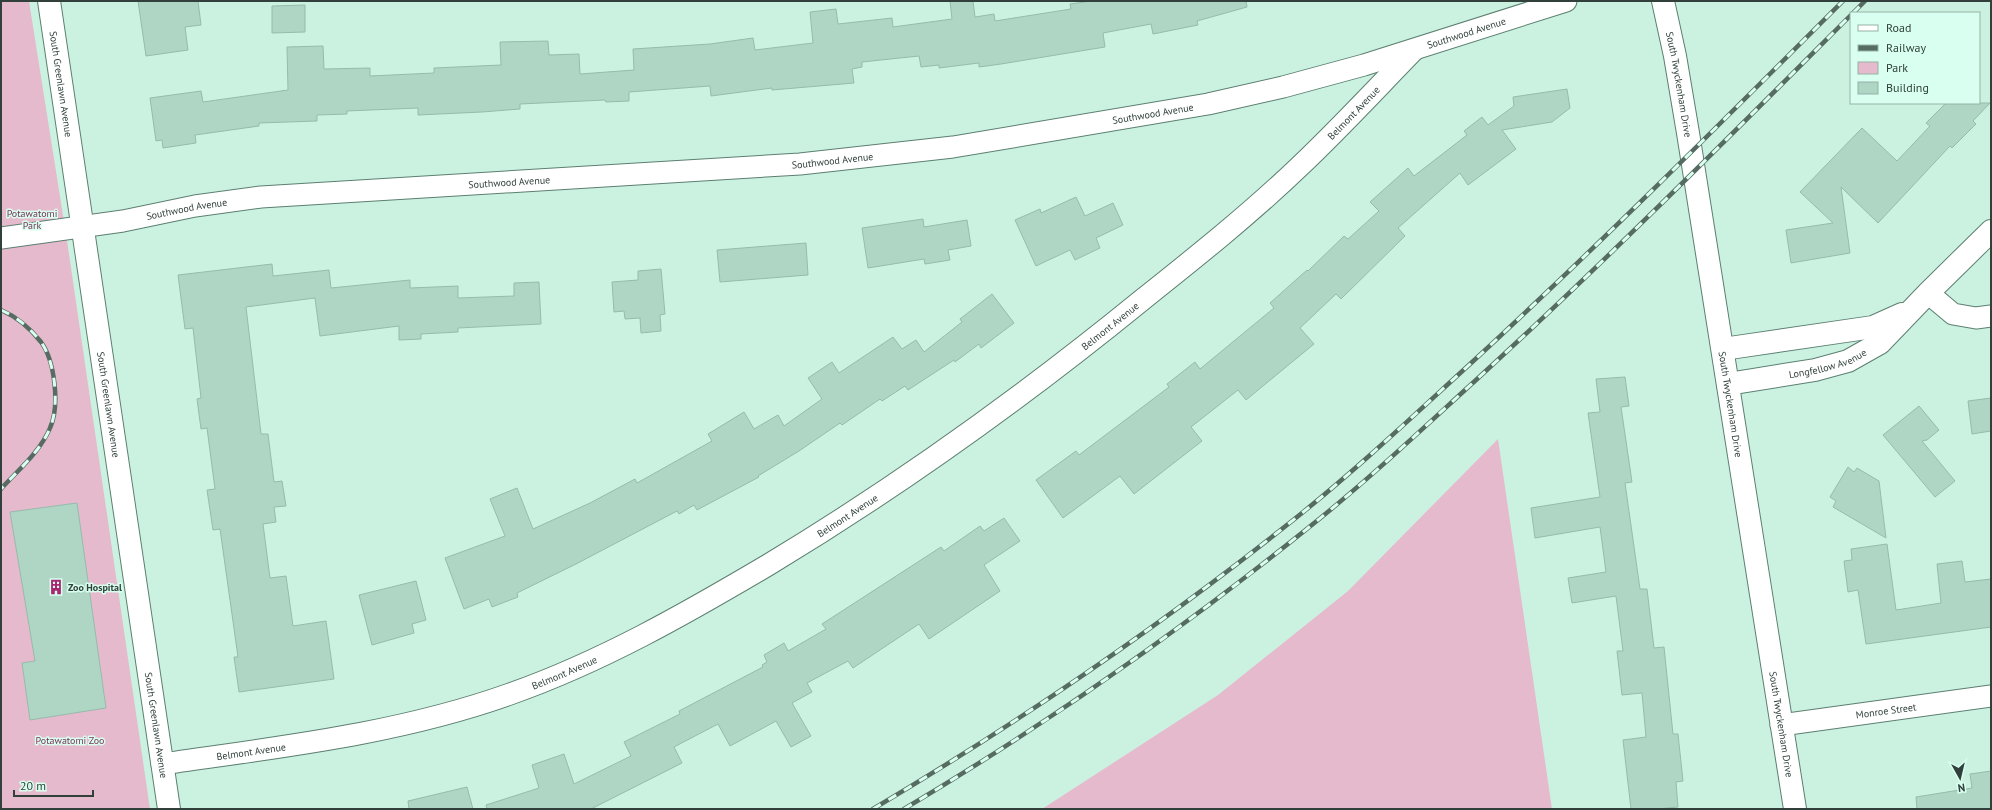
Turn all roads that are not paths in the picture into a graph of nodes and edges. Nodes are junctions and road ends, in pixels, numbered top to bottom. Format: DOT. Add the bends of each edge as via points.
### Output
graph roads {
  1 [pos="49,1"];
  2 [pos="1566,1"];
  3 [pos="1664,1"];
  4 [pos="1416,48"];
  5 [pos="84,227"];
  6 [pos="1991,231"];
  7 [pos="1,238"];
  8 [pos="1928,293"];
  9 [pos="1911,310"];
  10 [pos="1991,316"];
  11 [pos="1722,349"];
  12 [pos="1728,384"];
  13 [pos="1991,696"];
  14 [pos="1781,724"];
  15 [pos="162,764"];
  16 [pos="170,809"];
  17 [pos="1795,809"];
  1 -- 5 [label="street, South Greenlawn Avenue"];
  2 -- 4 [label="street, Southwood Avenue"];
  3 -- 11 [label="street, South Twyckenham Drive"];
  4 -- 5 [label="street, Southwood Avenue" via="1283,87 1208,104 953,147 800,164 261,197 195,206"];
  4 -- 15 [label="street, Belmont Avenue" via="1300,167 1126,314 1031,388 878,495 808,540 685,612 562,674 451,713 386,729"];
  5 -- 7 [label="street, Southwood Avenue"];
  5 -- 15 [label="street, South Greenlawn Avenue"];
  6 -- 8 [label="street, Longfellow Avenue"];
  8 -- 9 [label="street, Longfellow Avenue"];
  8 -- 10 [label="street" via="1953,314 1976,318"];
  9 -- 11 [label="street, Longfellow Avenue" via="1873,327"];
  9 -- 12 [label="street, Longfellow Avenue" via="1880,343 1848,361 1815,370"];
  11 -- 12 [label="street, South Twyckenham Drive"];
  12 -- 14 [label="street, South Twyckenham Drive"];
  13 -- 14 [label="street, Monroe Street"];
  14 -- 17 [label="street, South Twyckenham Drive"];
  15 -- 16 [label="street, South Greenlawn Avenue"];
}
